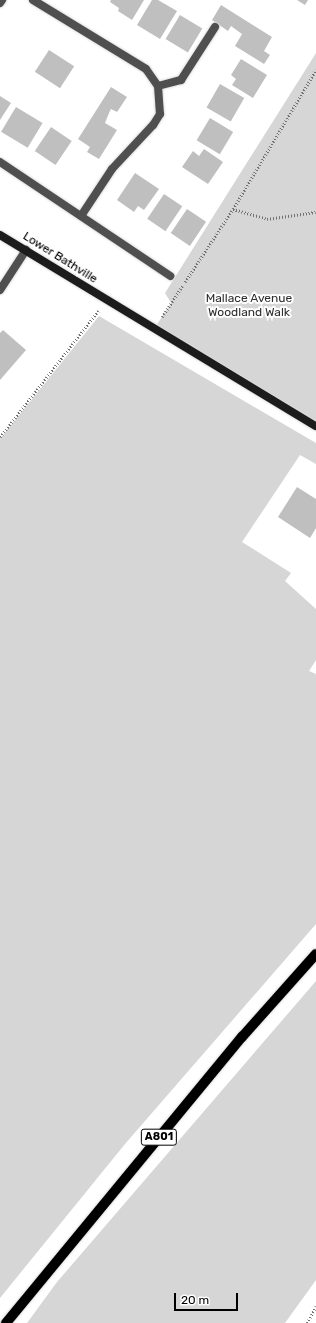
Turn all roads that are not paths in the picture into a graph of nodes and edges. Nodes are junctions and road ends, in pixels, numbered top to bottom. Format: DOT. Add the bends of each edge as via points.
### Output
graph roads {
  1 [pos="2,0"];
  2 [pos="33,0"];
  3 [pos="0,3"];
  4 [pos="214,27"];
  5 [pos="158,86"];
  6 [pos="0,162"];
  7 [pos="81,216"];
  8 [pos="0,235"];
  9 [pos="26,250"];
  10 [pos="170,276"];
  11 [pos="0,290"];
  12 [pos="316,426"];
  13 [pos="316,954"];
  14 [pos="6,1323"];
  1 -- 3 [label="street"];
  2 -- 5 [label="street" via="146,69"];
  4 -- 5 [label="street" via="181,80"];
  5 -- 7 [label="street" via="160,114 112,169"];
  6 -- 7 [label="street"];
  7 -- 10 [label="street"];
  8 -- 9 [label="main road, Lower Bathville"];
  9 -- 11 [label="street"];
  9 -- 12 [label="main road, Lower Bathville" via="106,301"];
  13 -- 14 [label="main road, A801" via="242,1037"];
}
